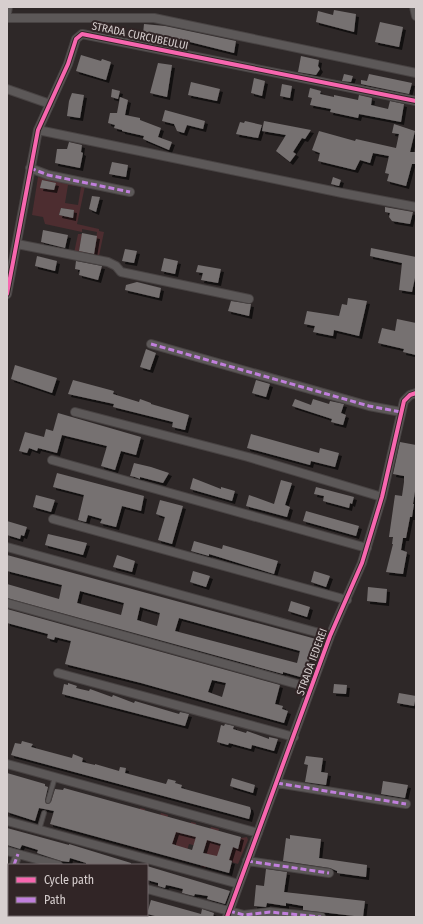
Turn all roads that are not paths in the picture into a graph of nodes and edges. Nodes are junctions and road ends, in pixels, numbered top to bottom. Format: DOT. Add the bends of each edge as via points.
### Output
graph roads {
  1 [pos="8,7"];
  2 [pos="414,7"];
  3 [pos="7,13"];
  4 [pos="416,16"];
  5 [pos="7,18"];
  6 [pos="416,73"];
  7 [pos="7,89"];
  8 [pos="416,101"];
  9 [pos="50,104"];
  10 [pos="38,130"];
  11 [pos="30,168"];
  12 [pos="130,192"];
  13 [pos="416,207"];
  14 [pos="17,244"];
  15 [pos="7,294"];
  16 [pos="249,299"];
  17 [pos="152,344"];
  18 [pos="416,393"];
  19 [pos="75,412"];
  20 [pos="401,412"];
  21 [pos="52,460"];
  22 [pos="382,497"];
  23 [pos="53,519"];
  24 [pos="7,547"];
  25 [pos="367,548"];
  26 [pos="347,600"];
  27 [pos="7,603"];
  28 [pos="330,636"];
  29 [pos="58,673"];
  30 [pos="311,688"];
  31 [pos="294,737"];
  32 [pos="7,764"];
  33 [pos="55,777"];
  34 [pos="277,783"];
  35 [pos="48,801"];
  36 [pos="406,804"];
  37 [pos="44,813"];
  38 [pos="7,821"];
  39 [pos="39,830"];
  40 [pos="258,833"];
  41 [pos="7,851"];
  42 [pos="18,854"];
  43 [pos="247,861"];
  44 [pos="14,864"];
  45 [pos="54,864"];
  46 [pos="329,873"];
  47 [pos="239,884"];
  48 [pos="148,889"];
  49 [pos="228,914"];
  50 [pos="321,917"];
  1 -- 3 [label="street"];
  2 -- 4 [label="street"];
  5 -- 6 [label="street" via="154,18"];
  7 -- 9 [label="street"];
  8 -- 9 [label="street, STRADA CURCUBEULUI" via="82,34 76,40"];
  9 -- 10 [label="street, STRADA CURCUBEULUI"];
  10 -- 11 [label="street, STRADA CURCUBEULUI"];
  10 -- 13 [label="street"];
  11 -- 12 [label="street" via="48,175"];
  11 -- 14 [label="street, STRADA CURCUBEULUI"];
  14 -- 15 [label="street, STRADA CURCUBEULUI"];
  14 -- 16 [label="street" via="108,262 121,272"];
  17 -- 20 [label="street" via="369,406"];
  18 -- 20 [label="street, STRADA IEDEREI" via="406,398"];
  19 -- 22 [label="street" via="248,457"];
  20 -- 22 [label="street, STRADA IEDEREI"];
  21 -- 25 [label="street"];
  22 -- 25 [label="street, STRADA IEDEREI"];
  23 -- 26 [label="street"];
  24 -- 28 [label="street"];
  25 -- 26 [label="street, STRADA IEDEREI"];
  26 -- 28 [label="street, STRADA IEDEREI"];
  27 -- 30 [label="street, STRADA IEDEREI"];
  28 -- 30 [label="street, STRADA IEDEREI"];
  29 -- 31 [label="street"];
  30 -- 31 [label="street, STRADA IEDEREI"];
  31 -- 34 [label="street, STRADA IEDEREI"];
  32 -- 33 [label="street"];
  33 -- 35 [label="lane"];
  33 -- 40 [label="street"];
  34 -- 36 [label="street"];
  34 -- 40 [label="street, STRADA IEDEREI"];
  37 -- 39 [label="lane"];
  38 -- 39 [label="street"];
  39 -- 47 [label="street"];
  40 -- 43 [label="street, STRADA IEDEREI"];
  41 -- 42 [label="street"];
  42 -- 44 [label="street"];
  42 -- 45 [label="street"];
  43 -- 46 [label="street"];
  43 -- 47 [label="street, STRADA IEDEREI"];
  47 -- 49 [label="street, STRADA IEDEREI"];
  48 -- 49 [label="street"];
  49 -- 50 [label="street" via="270,912"];
}
